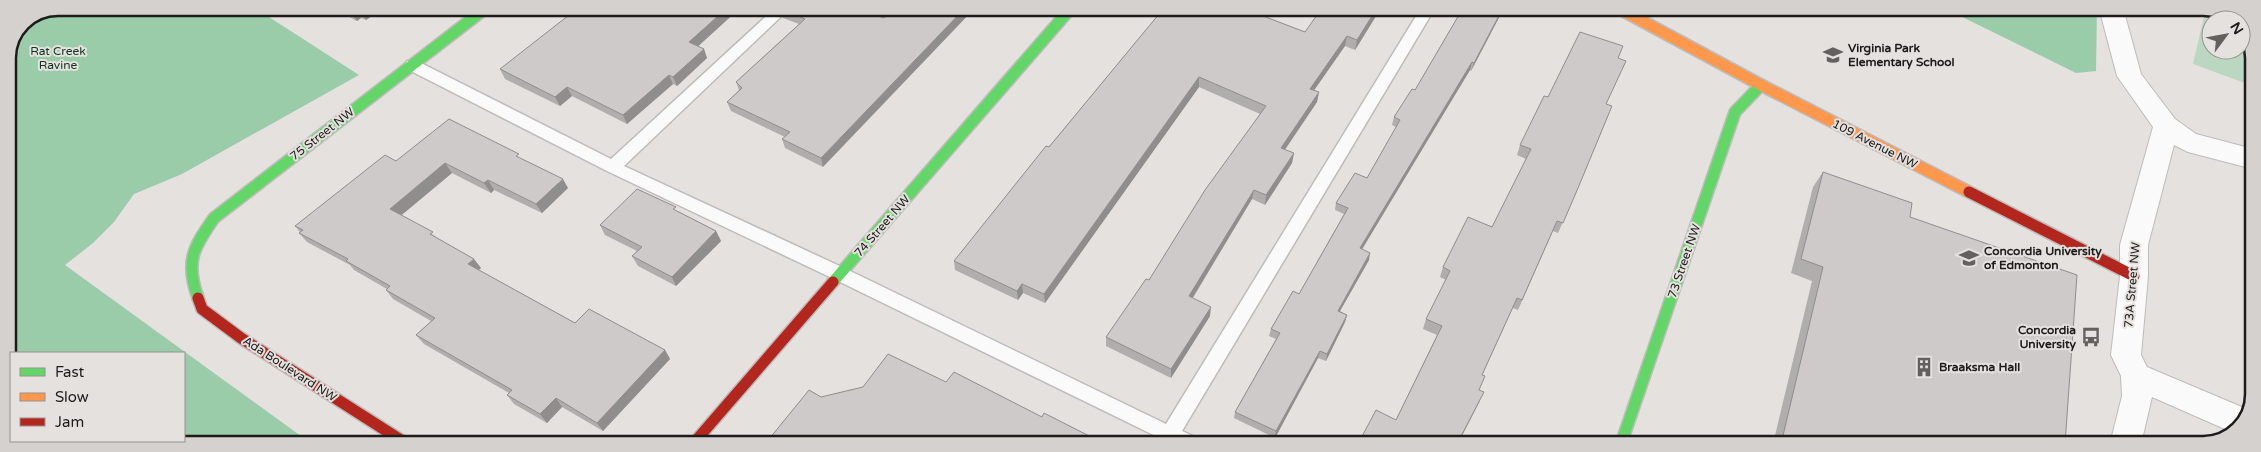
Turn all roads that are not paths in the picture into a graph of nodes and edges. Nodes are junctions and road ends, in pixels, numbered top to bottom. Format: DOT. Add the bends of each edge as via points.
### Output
graph roads {
  1 [pos="476,16"];
  2 [pos="774,16"];
  3 [pos="1064,16"];
  4 [pos="1423,16"];
  5 [pos="1633,16"];
  6 [pos="2113,16"];
  7 [pos="412,65"];
  8 [pos="1761,85"];
  9 [pos="2166,126"];
  10 [pos="2245,157"];
  11 [pos="613,167"];
  12 [pos="840,274"];
  13 [pos="2134,276"];
  14 [pos="190,280"];
  15 [pos="2136,376"];
  16 [pos="2236,419"];
  17 [pos="1170,434"];
  18 [pos="394,436"];
  19 [pos="700,436"];
  20 [pos="1174,436"];
  21 [pos="1624,436"];
  22 [pos="2128,436"];
  1 -- 7 [label="street, 75 Street NW"];
  2 -- 11 [label="lane"];
  3 -- 12 [label="street, 74 Street NW"];
  4 -- 17 [label="lane"];
  5 -- 8 [label="street, 109 Avenue NW"];
  6 -- 9 [label="street" via="2129,76"];
  7 -- 11 [label="lane"];
  7 -- 14 [label="street, 75 Street NW" via="214,218 192,249"];
  8 -- 13 [label="street, 109 Avenue NW"];
  8 -- 21 [label="street, 73 Street NW" via="1735,112"];
  9 -- 10 [label="street" via="2188,142"];
  9 -- 13 [label="street, 73A Street NW" via="2134,245"];
  11 -- 12 [label="lane"];
  12 -- 17 [label="lane"];
  12 -- 19 [label="street, 74 Street NW"];
  13 -- 15 [label="street, 73A Street NW" via="2126,355"];
  14 -- 18 [label="street, Ada Boulevard NW" via="202,309 241,338"];
  15 -- 16 [label="street"];
  15 -- 22 [label="street, 73A Street NW" via="2137,396"];
  17 -- 20 [label="lane"];
}
